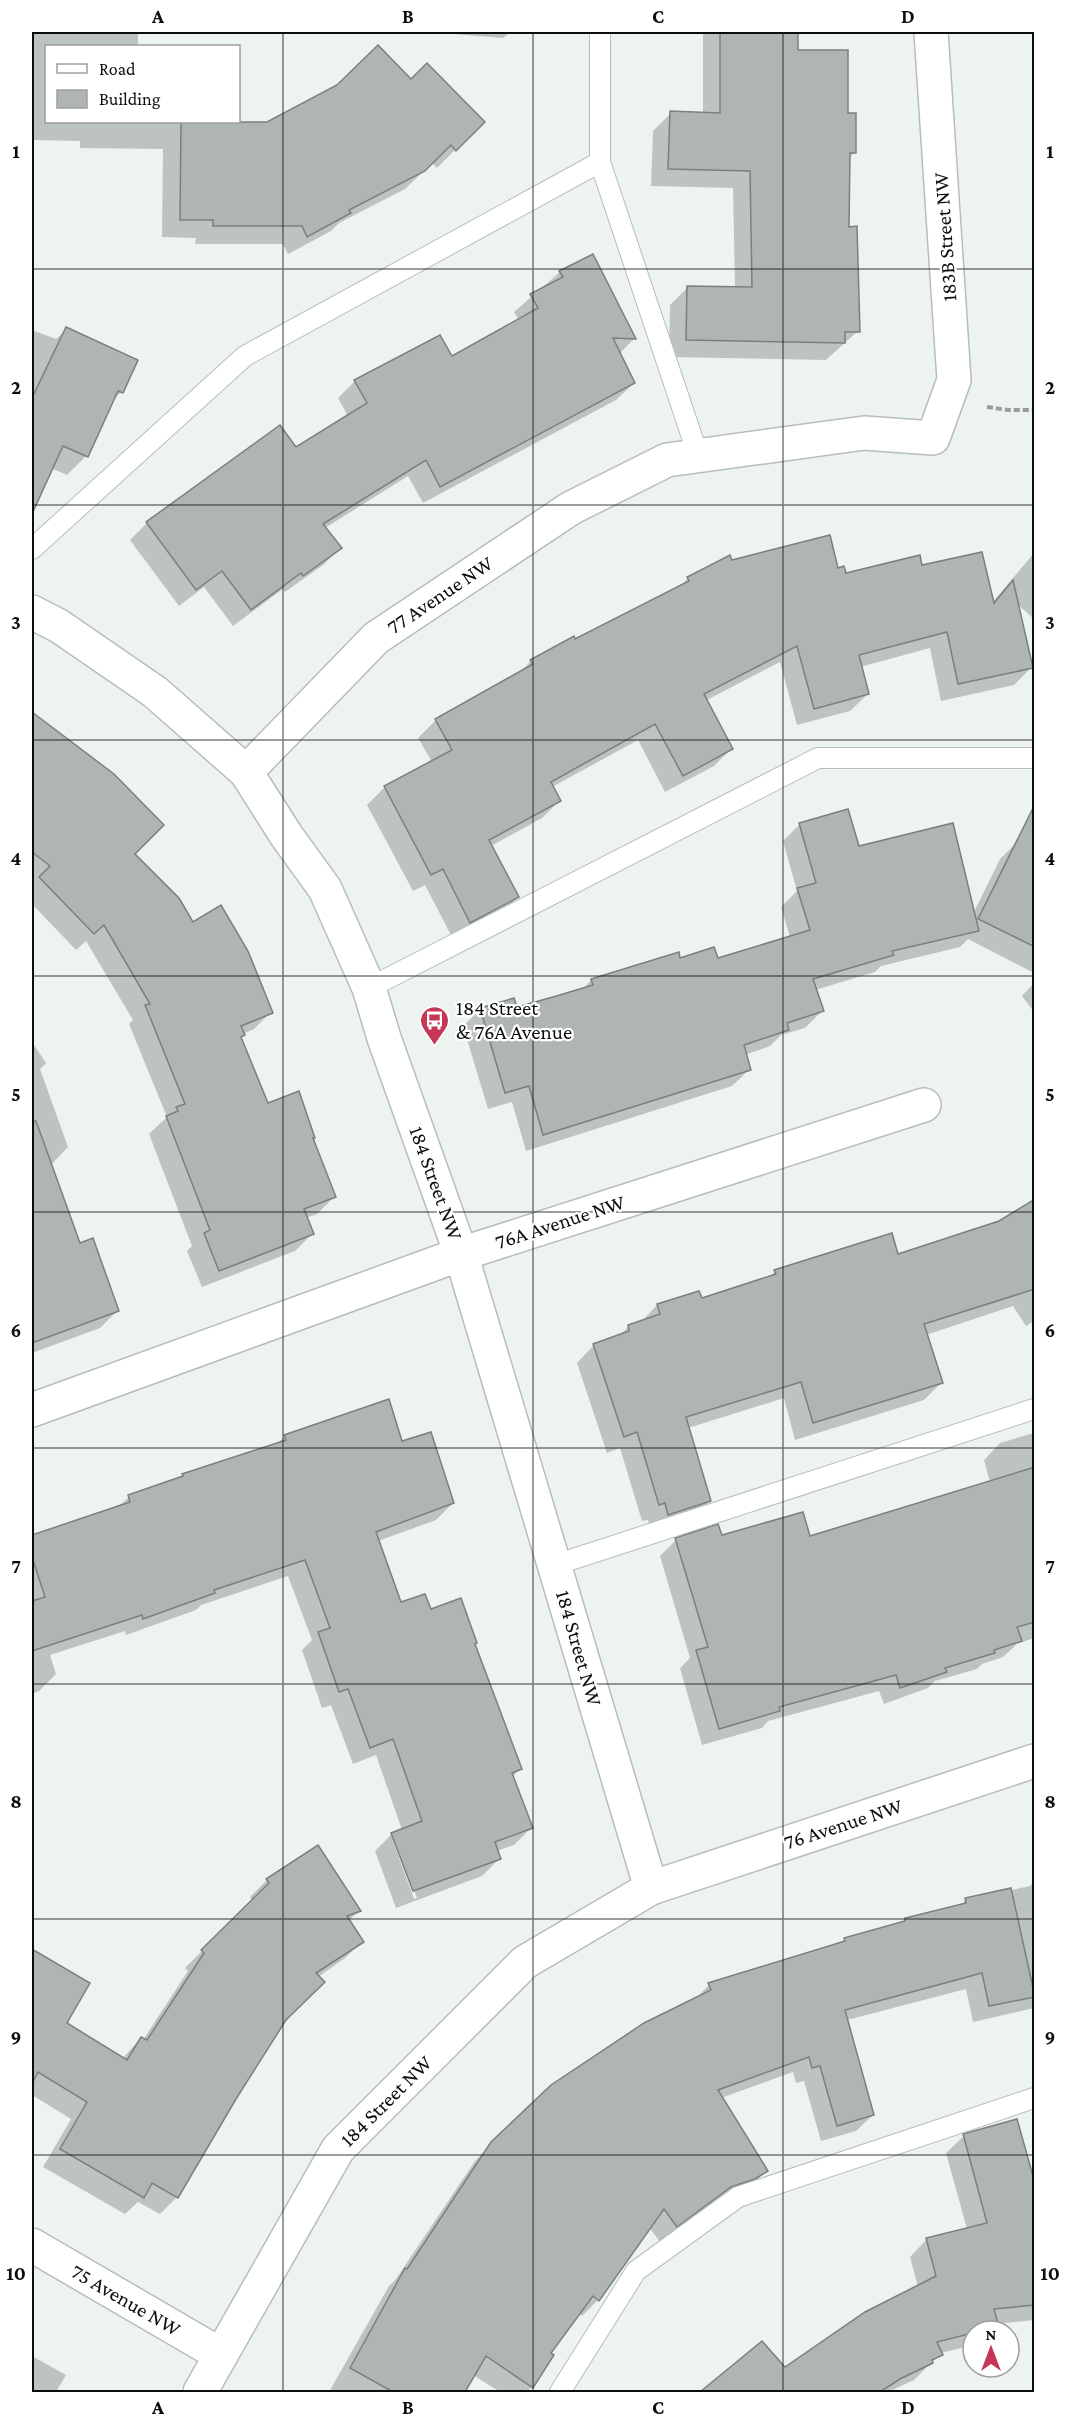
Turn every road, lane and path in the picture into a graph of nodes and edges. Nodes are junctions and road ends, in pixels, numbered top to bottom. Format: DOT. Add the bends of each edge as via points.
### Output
graph roads {
  1 [pos="600,32"];
  2 [pos="931,32"];
  3 [pos="600,162"];
  4 [pos="933,438"];
  5 [pos="698,455"];
  6 [pos="32,549"];
  7 [pos="32,612"];
  8 [pos="1035,758"];
  9 [pos="246,772"];
  10 [pos="369,988"];
  11 [pos="924,1105"];
  12 [pos="461,1254"];
  13 [pos="1035,1409"];
  14 [pos="32,1410"];
  15 [pos="555,1565"];
  16 [pos="1035,1761"];
  17 [pos="651,1888"];
  18 [pos="1035,2098"];
  19 [pos="32,2246"];
  20 [pos="221,2355"];
  21 [pos="200,2392"];
  22 [pos="560,2392"];
  1 -- 3 [label="lane"];
  2 -- 4 [label="street, 183B Street NW" via="954,380"];
  3 -- 5 [label="lane"];
  3 -- 6 [label="lane" via="245,356"];
  4 -- 5 [label="street, 77 Avenue NW" via="864,434"];
  5 -- 9 [label="street, 77 Avenue NW" via="667,460 571,508 376,638"];
  7 -- 9 [label="street" via="155,692"];
  8 -- 10 [label="lane" via="818,758"];
  9 -- 10 [label="street, 184 Street NW" via="325,889"];
  10 -- 12 [label="street, 184 Street NW"];
  11 -- 12 [label="street, 76A Avenue NW"];
  12 -- 14 [label="street, 76A Avenue NW"];
  12 -- 15 [label="street, 184 Street NW"];
  13 -- 15 [label="lane"];
  15 -- 17 [label="street, 184 Street NW"];
  16 -- 17 [label="street, 76 Avenue NW"];
  17 -- 20 [label="street, 184 Street NW" via="525,1962 338,2149"];
  18 -- 22 [label="lane" via="738,2197 636,2271"];
  19 -- 20 [label="street, 75 Avenue NW"];
  20 -- 21 [label="street, 184 Street NW"];
}
